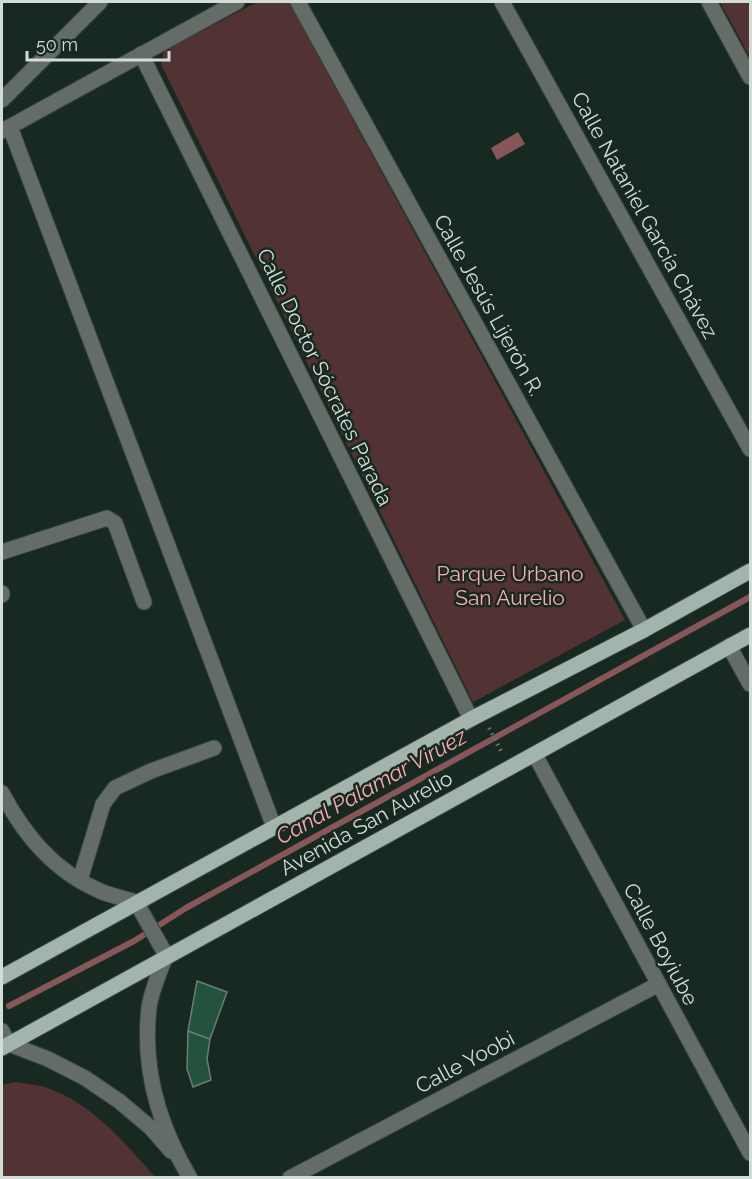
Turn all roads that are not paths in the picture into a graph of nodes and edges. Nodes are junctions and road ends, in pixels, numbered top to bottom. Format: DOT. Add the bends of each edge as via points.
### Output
graph roads {
  1 [pos="100,2"];
  2 [pos="237,2"];
  3 [pos="298,2"];
  4 [pos="502,2"];
  5 [pos="708,2"];
  6 [pos="141,54"];
  7 [pos="750,77"];
  8 [pos="2,100"];
  9 [pos="6,129"];
  10 [pos="750,449"];
  11 [pos="2,552"];
  12 [pos="750,572"];
  13 [pos="144,602"];
  14 [pos="644,630"];
  15 [pos="750,635"];
  16 [pos="729,646"];
  17 [pos="750,684"];
  18 [pos="471,719"];
  19 [pos="214,748"];
  20 [pos="535,755"];
  21 [pos="2,793"];
  22 [pos="274,827"];
  23 [pos="80,880"];
  24 [pos="139,907"];
  25 [pos="163,950"];
  26 [pos="2,977"];
  27 [pos="659,984"];
  28 [pos="5,1040"];
  29 [pos="750,1153"];
  30 [pos="179,1160"];
  31 [pos="190,1178"];
  32 [pos="290,1178"];
  1 -- 8 [label="street"];
  2 -- 6 [label="street"];
  3 -- 14 [label="street, Calle Jesús Lijerón R."];
  4 -- 10 [label="street, Calle Nataniel García Chávez"];
  5 -- 7 [label="street"];
  6 -- 9 [label="street"];
  6 -- 18 [label="street, Calle Doctor Sócrates Parada"];
  9 -- 22 [label="street"];
  11 -- 13 [label="street" via="111,520"];
  12 -- 14 [label="main road, Avenida San Aurelio"];
  14 -- 18 [label="main road, Avenida San Aurelio"];
  15 -- 16 [label="main road, Avenida San Aurelio"];
  16 -- 17 [label="street"];
  16 -- 20 [label="main road, Avenida San Aurelio"];
  18 -- 22 [label="main road, Avenida San Aurelio"];
  19 -- 23 [label="street" via="115,788 103,804"];
  20 -- 25 [label="main road, Avenida San Aurelio"];
  20 -- 27 [label="street, Calle Boyiube"];
  21 -- 23 [label="street" via="16,821 39,850"];
  22 -- 24 [label="main road, Avenida San Aurelio"];
  23 -- 24 [label="street"];
  24 -- 25 [label="street"];
  24 -- 26 [label="main road, Avenida San Aurelio"];
  25 -- 28 [label="main road, Avenida San Aurelio"];
  25 -- 30 [label="street" via="149,1006 147,1061 158,1110"];
  27 -- 29 [label="street, Calle Boyiube"];
  27 -- 32 [label="street, Calle Yoobi"];
  28 -- 30 [label="street" via="85,1078 111,1095 151,1128"];
  30 -- 31 [label="street"];
}
